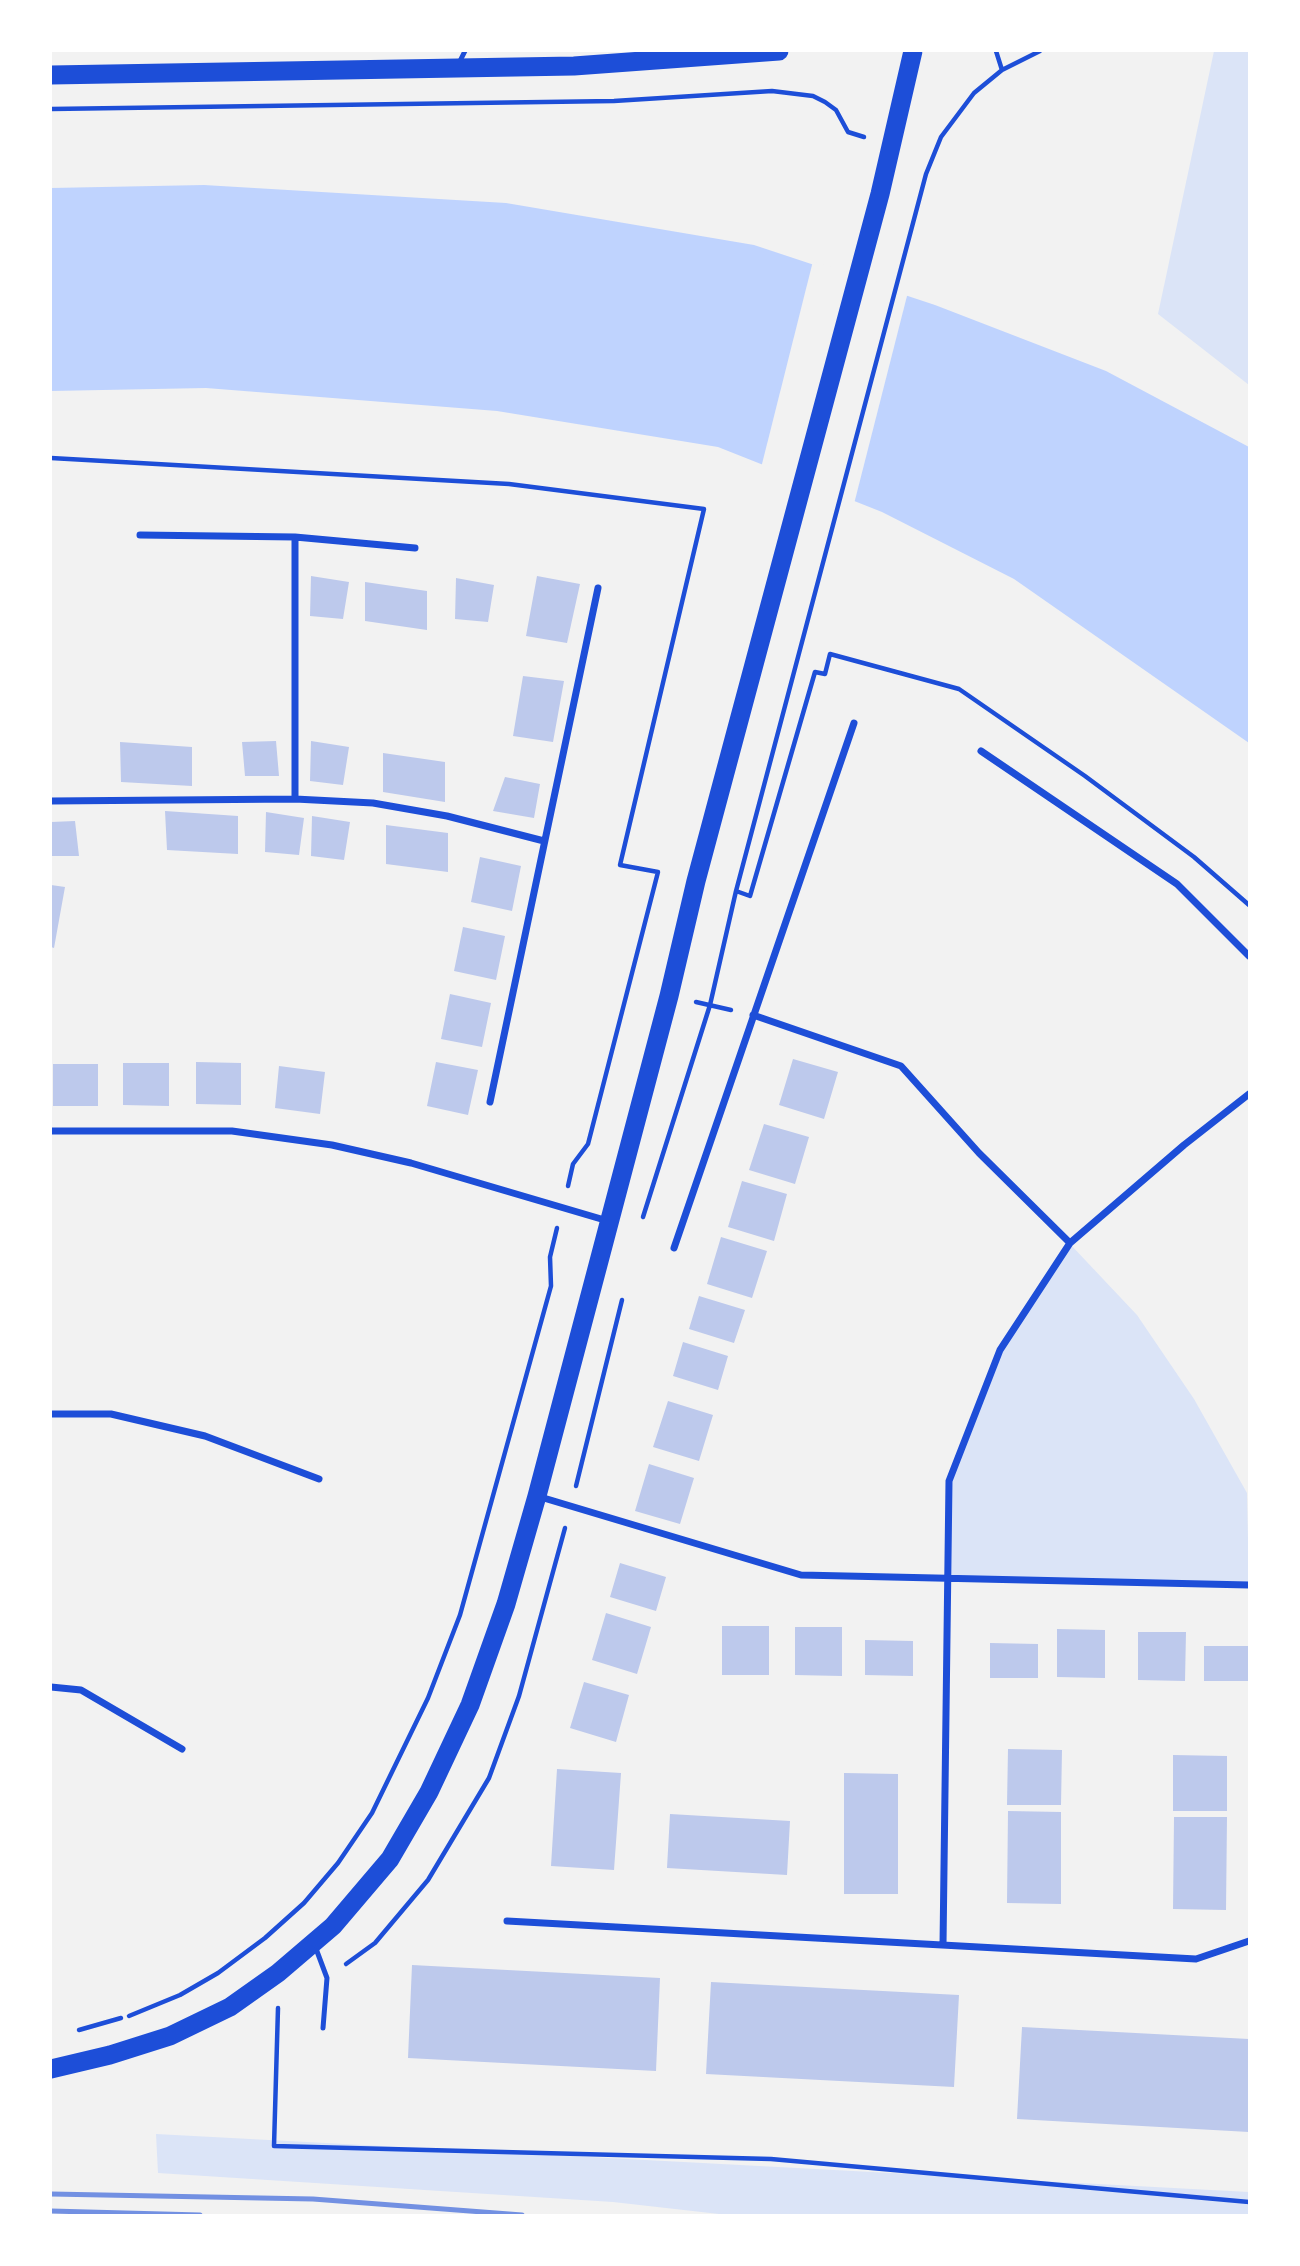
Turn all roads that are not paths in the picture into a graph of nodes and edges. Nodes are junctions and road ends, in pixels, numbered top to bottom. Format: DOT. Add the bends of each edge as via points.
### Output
graph roads {
  1 [pos="779,51"];
  2 [pos="913,51"];
  3 [pos="706,54"];
  4 [pos="461,58"];
  5 [pos="51,75"];
  6 [pos="140,535"];
  7 [pos="295,537"];
  8 [pos="415,548"];
  9 [pos="598,588"];
  10 [pos="854,723"];
  11 [pos="981,751"];
  12 [pos="295,799"];
  13 [pos="51,801"];
  14 [pos="544,841"];
  15 [pos="1249,956"];
  16 [pos="753,1015"];
  17 [pos="1249,1094"];
  18 [pos="490,1102"];
  19 [pos="51,1131"];
  20 [pos="608,1221"];
  21 [pos="1070,1243"];
  22 [pos="674,1248"];
  23 [pos="51,1413"];
  24 [pos="319,1479"];
  25 [pos="537,1496"];
  26 [pos="945,1578"];
  27 [pos="1249,1585"];
  28 [pos="51,1688"];
  29 [pos="182,1749"];
  30 [pos="508,1920"];
  31 [pos="1249,1941"];
  32 [pos="314,1943"];
  33 [pos="943,1945"];
  34 [pos="323,2028"];
  35 [pos="51,2069"];
  1 -- 3 [label="highway"];
  2 -- 20 [label="highway"];
  3 -- 4 [label="highway" via="574,66"];
  4 -- 5 [label="highway"];
  6 -- 7 [label="street"];
  7 -- 8 [label="street"];
  7 -- 12 [label="street"];
  9 -- 14 [label="street"];
  10 -- 16 [label="street"];
  11 -- 15 [label="street" via="1177,884"];
  12 -- 13 [label="street"];
  12 -- 14 [label="street" via="373,803"];
  14 -- 18 [label="street"];
  16 -- 21 [label="street" via="901,1066 979,1153"];
  16 -- 22 [label="street"];
  17 -- 21 [label="street"];
  19 -- 20 [label="street" via="232,1131 332,1145 411,1163"];
  20 -- 25 [label="highway"];
  21 -- 26 [label="street" via="1000,1350 948,1482"];
  23 -- 24 [label="street" via="111,1414 205,1436"];
  25 -- 26 [label="street" via="801,1575"];
  25 -- 32 [label="highway" via="470,1705 429,1792 390,1859"];
  26 -- 27 [label="street"];
  26 -- 33 [label="street"];
  28 -- 29 [label="street" via="81,1690"];
  30 -- 33 [label="street"];
  31 -- 33 [label="street" via="1196,1959"];
  32 -- 34 [label="lane" via="327,1978"];
  32 -- 35 [label="highway" via="230,2007 170,2036"];
}
